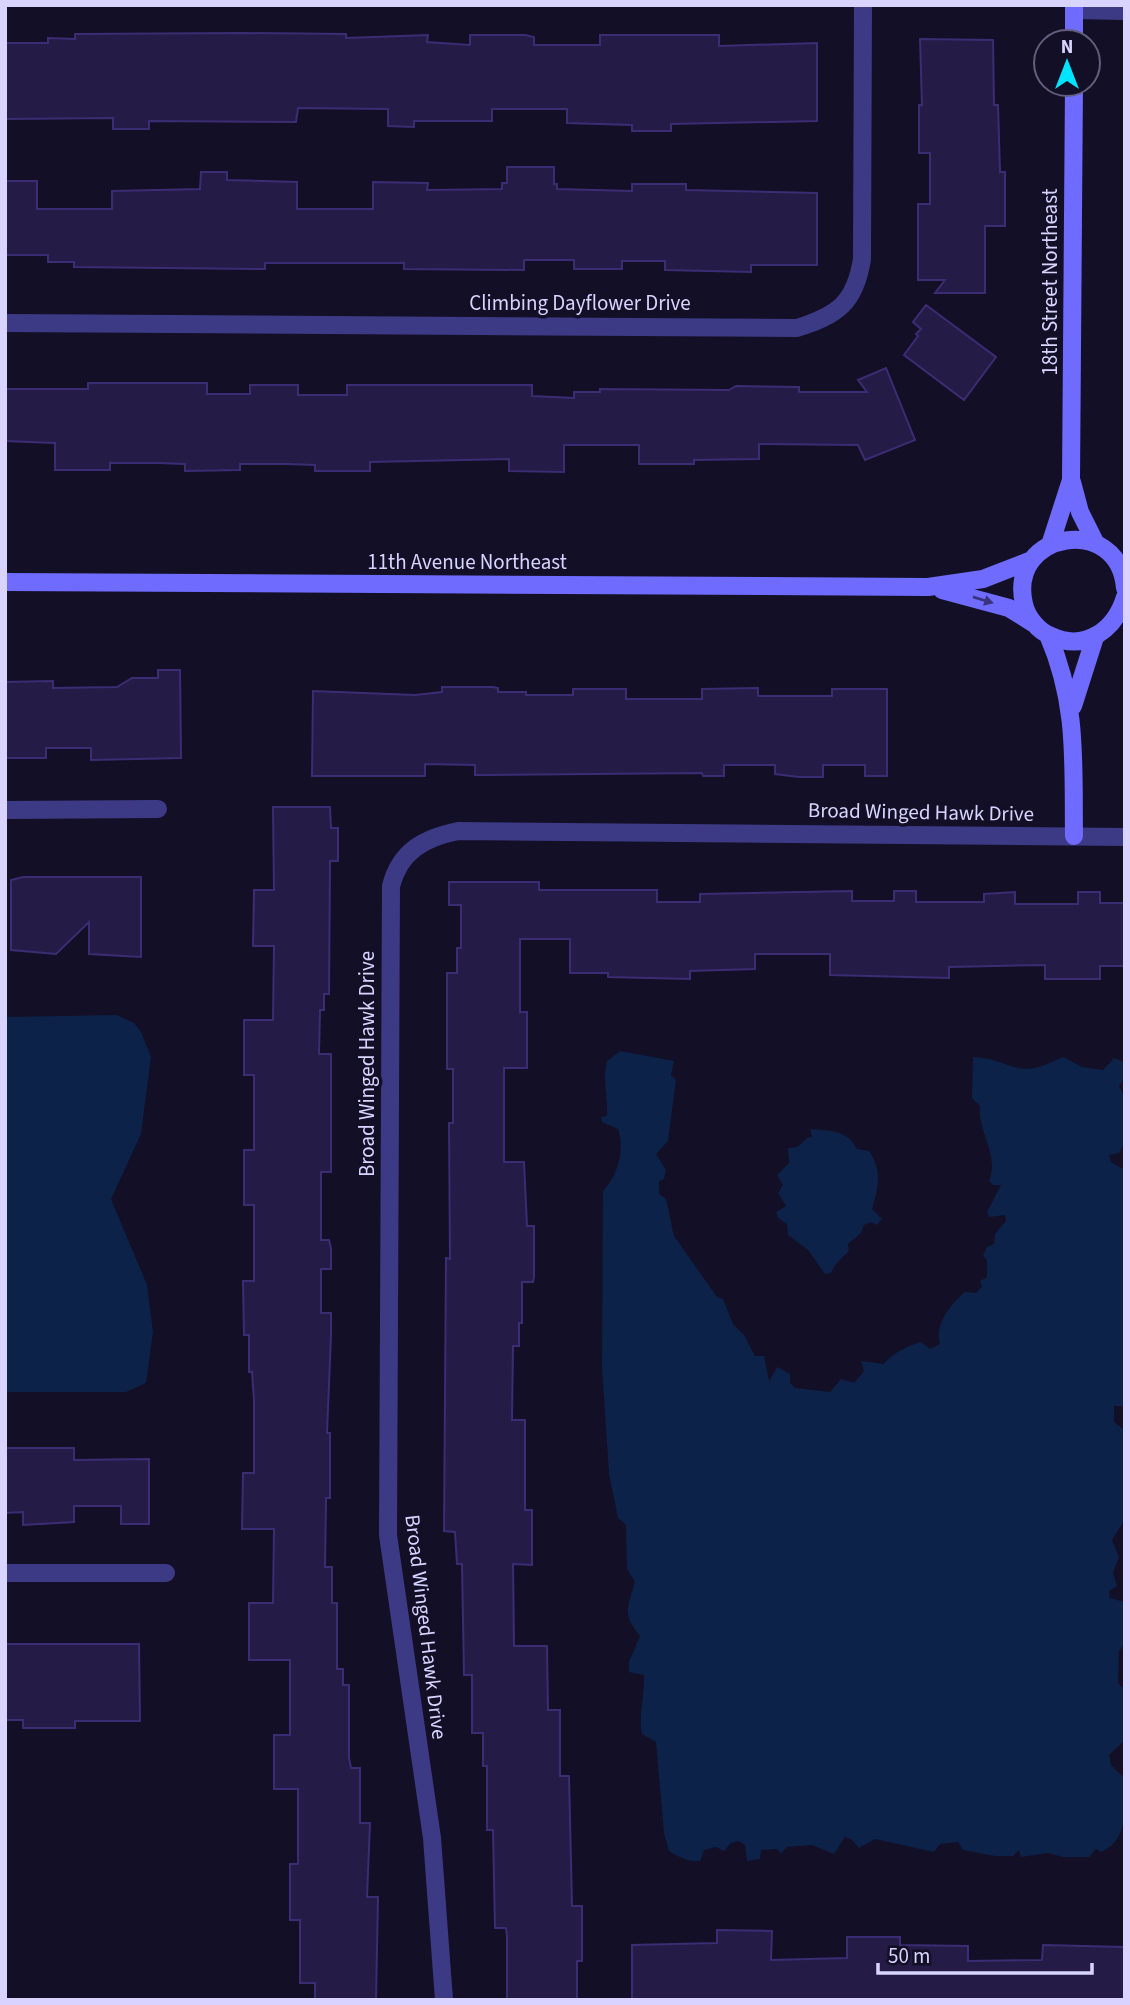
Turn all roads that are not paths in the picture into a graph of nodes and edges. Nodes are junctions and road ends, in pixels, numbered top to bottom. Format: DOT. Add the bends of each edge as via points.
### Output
graph roads {
  1 [pos="863,5"];
  2 [pos="1074,8"];
  3 [pos="1125,11"];
  4 [pos="1074,28"];
  5 [pos="1074,98"];
  6 [pos="5,323"];
  7 [pos="1071,480"];
  8 [pos="1096,544"];
  9 [pos="1050,545"];
  10 [pos="1032,560"];
  11 [pos="1121,564"];
  12 [pos="5,582"];
  13 [pos="928,587"];
  14 [pos="1125,588"];
  15 [pos="1125,597"];
  16 [pos="1110,627"];
  17 [pos="1041,629"];
  18 [pos="1072,723"];
  19 [pos="158,809"];
  20 [pos="5,810"];
  21 [pos="1074,836"];
  22 [pos="1125,836"];
  23 [pos="5,1573"];
  24 [pos="166,1573"];
  25 [pos="444,2000"];
  1 -- 6 [label="street, Climbing Dayflower Drive" via="862,259 848,300 828,318 797,328"];
  2 -- 3 [label="street"];
  2 -- 4 [label="street"];
  5 -- 7 [label="street, 18th Street Northeast"];
  7 -- 8 [label="street, 18th Street Northeast"];
  7 -- 9 [label="street, 18th Street Northeast"];
  8 -- 9 [label="street" via="1073,539"];
  8 -- 11 [label="street"];
  9 -- 10 [label="street"];
  10 -- 13 [label="street, 11th Avenue Northeast" via="983,579"];
  10 -- 17 [label="street" via="1022,592 1025,609"];
  11 -- 14 [label="street"];
  12 -- 13 [label="street, 11th Avenue Northeast"];
  13 -- 17 [label="street, 11th Avenue Northeast, one-way" via="995,603"];
  15 -- 16 [label="street"];
  16 -- 17 [label="street, 11th Avenue Northeast" via="1072,642"];
  16 -- 18 [label="street" via="1080,678"];
  17 -- 18 [label="street" via="1067,686"];
  18 -- 21 [label="street"];
  19 -- 20 [label="street"];
  21 -- 22 [label="street, Broad Winged Hawk Drive"];
  21 -- 25 [label="street, Broad Winged Hawk Drive" via="458,831 433,836 409,851 396,867 390,900 388,1535 432,1838"];
  23 -- 24 [label="street"];
}
